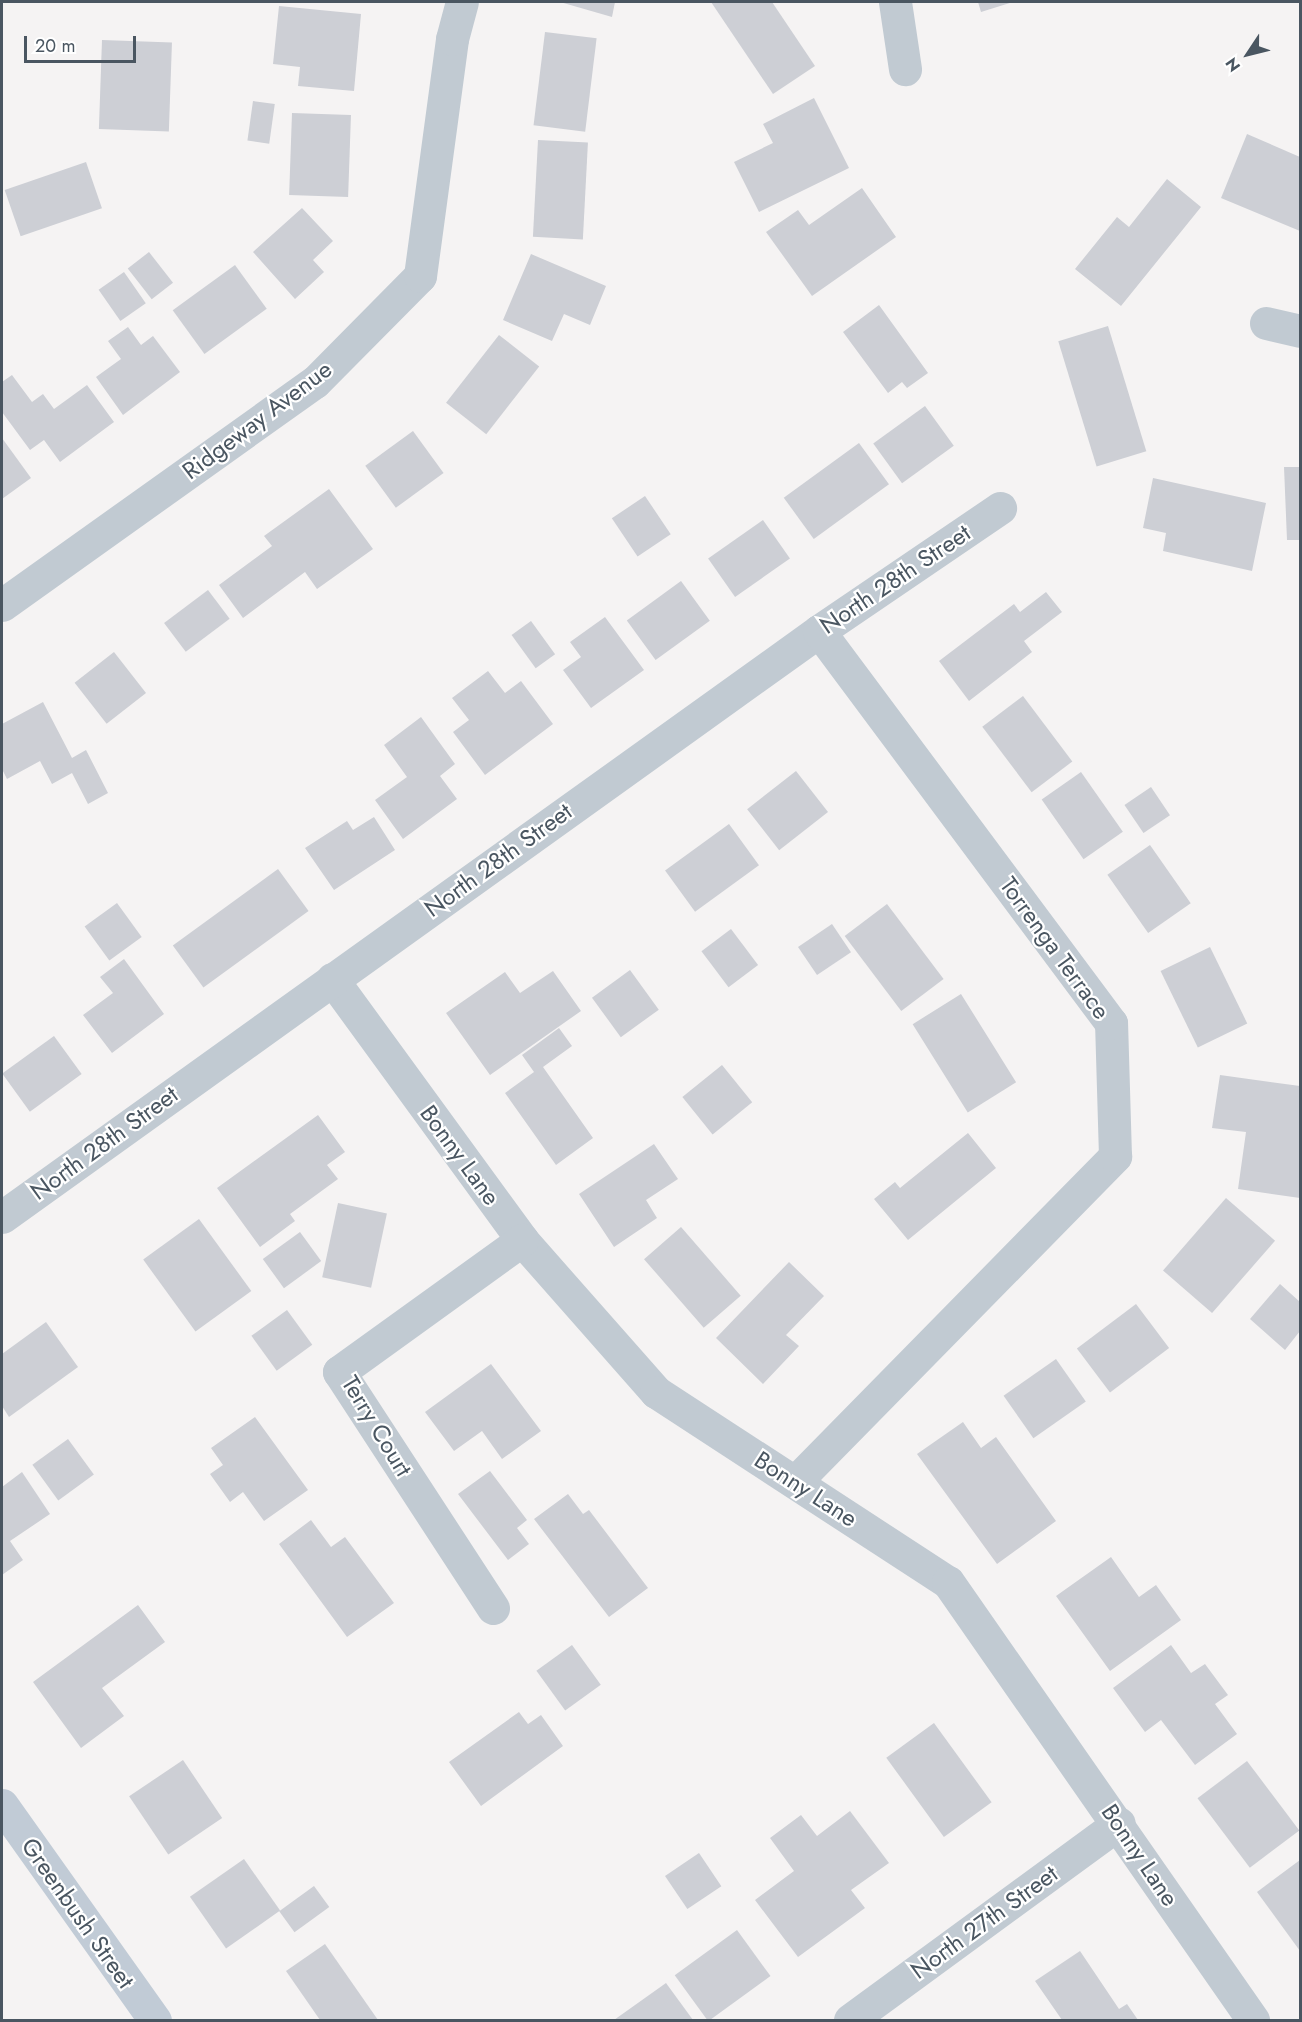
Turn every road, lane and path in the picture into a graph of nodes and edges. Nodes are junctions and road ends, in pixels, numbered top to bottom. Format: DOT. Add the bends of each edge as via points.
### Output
graph roads {
  1 [pos="462,2"];
  2 [pos="895,2"];
  3 [pos="905,69"];
  4 [pos="1266,323"];
  5 [pos="1300,331"];
  6 [pos="1000,508"];
  7 [pos="2,605"];
  8 [pos="819,631"];
  9 [pos="332,979"];
  10 [pos="2,1217"];
  11 [pos="522,1240"];
  12 [pos="795,1482"];
  13 [pos="493,1608"];
  14 [pos="2,1806"];
  15 [pos="1119,1823"];
  16 [pos="155,2020"];
  17 [pos="850,2020"];
  18 [pos="1252,2020"];
  1 -- 7 [label="street, Ridgeway Avenue" via="452,39 420,276 315,382"];
  2 -- 3 [label="street"];
  4 -- 5 [label="street"];
  6 -- 8 [label="street, North 28th Street"];
  8 -- 9 [label="street, North 28th Street"];
  8 -- 12 [label="street, Torrenga Terrace" via="1111,1023 1115,1156"];
  9 -- 10 [label="street, North 28th Street"];
  9 -- 11 [label="street, Bonny Lane"];
  11 -- 12 [label="street, Bonny Lane" via="656,1392"];
  11 -- 13 [label="street, Terry Court" via="339,1372"];
  12 -- 15 [label="street, Bonny Lane" via="948,1582"];
  14 -- 16 [label="main road, Greenbush Street"];
  15 -- 17 [label="street, North 27th Street"];
  15 -- 18 [label="street, Bonny Lane"];
}
